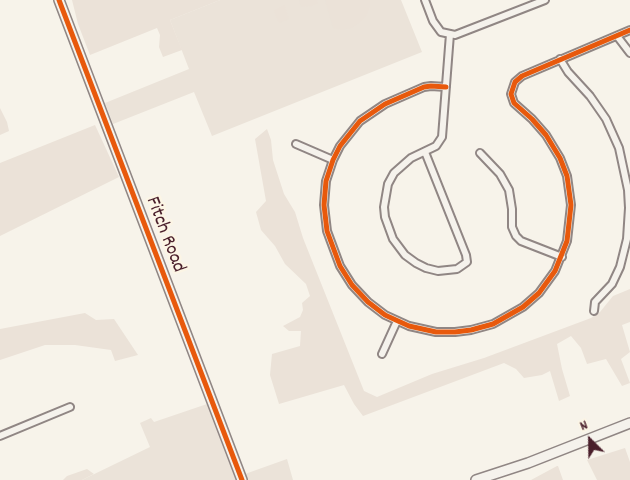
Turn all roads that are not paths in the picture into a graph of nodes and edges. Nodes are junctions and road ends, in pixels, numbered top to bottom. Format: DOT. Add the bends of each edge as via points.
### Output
graph roads {
  1 [pos="58,0"];
  2 [pos="424,0"];
  3 [pos="544,0"];
  4 [pos="630,30"];
  5 [pos="450,34"];
  6 [pos="617,36"];
  7 [pos="630,53"];
  8 [pos="560,59"];
  9 [pos="446,87"];
  10 [pos="296,144"];
  11 [pos="425,152"];
  12 [pos="480,153"];
  13 [pos="333,160"];
  14 [pos="628,172"];
  15 [pos="562,257"];
  16 [pos="594,311"];
  17 [pos="397,321"];
  18 [pos="382,354"];
  19 [pos="70,408"];
  20 [pos="630,422"];
  21 [pos="0,436"];
  22 [pos="242,480"];
  23 [pos="476,480"];
  1 -- 22 [label="street, Fitch Road"];
  2 -- 5 [label="street" via="441,32"];
  3 -- 5 [label="street" via="455,35"];
  4 -- 6 [label="street"];
  5 -- 9 [label="street"];
  6 -- 7 [label="street"];
  6 -- 8 [label="street"];
  8 -- 14 [label="street" via="606,119"];
  8 -- 15 [label="street" via="519,78 511,94 516,106 537,124 552,144 567,176 571,216"];
  9 -- 11 [label="street" via="442,137 436,146"];
  9 -- 13 [label="street" via="424,87 371,112 349,133"];
  10 -- 13 [label="street"];
  11 -- 11 [label="street" via="400,166 388,184 384,207 388,225 400,250 416,263 438,271 452,270 467,262"];
  12 -- 15 [label="street" via="500,174 509,190 512,227 516,236"];
  13 -- 17 [label="street" via="326,181 324,204 332,246 340,266 357,290 376,308"];
  14 -- 16 [label="street" via="629,208 623,257 616,277 597,298"];
  15 -- 17 [label="street" via="539,293 523,307 493,324 445,332"];
  17 -- 18 [label="street"];
  19 -- 21 [label="street"];
  20 -- 23 [label="street"];
}
